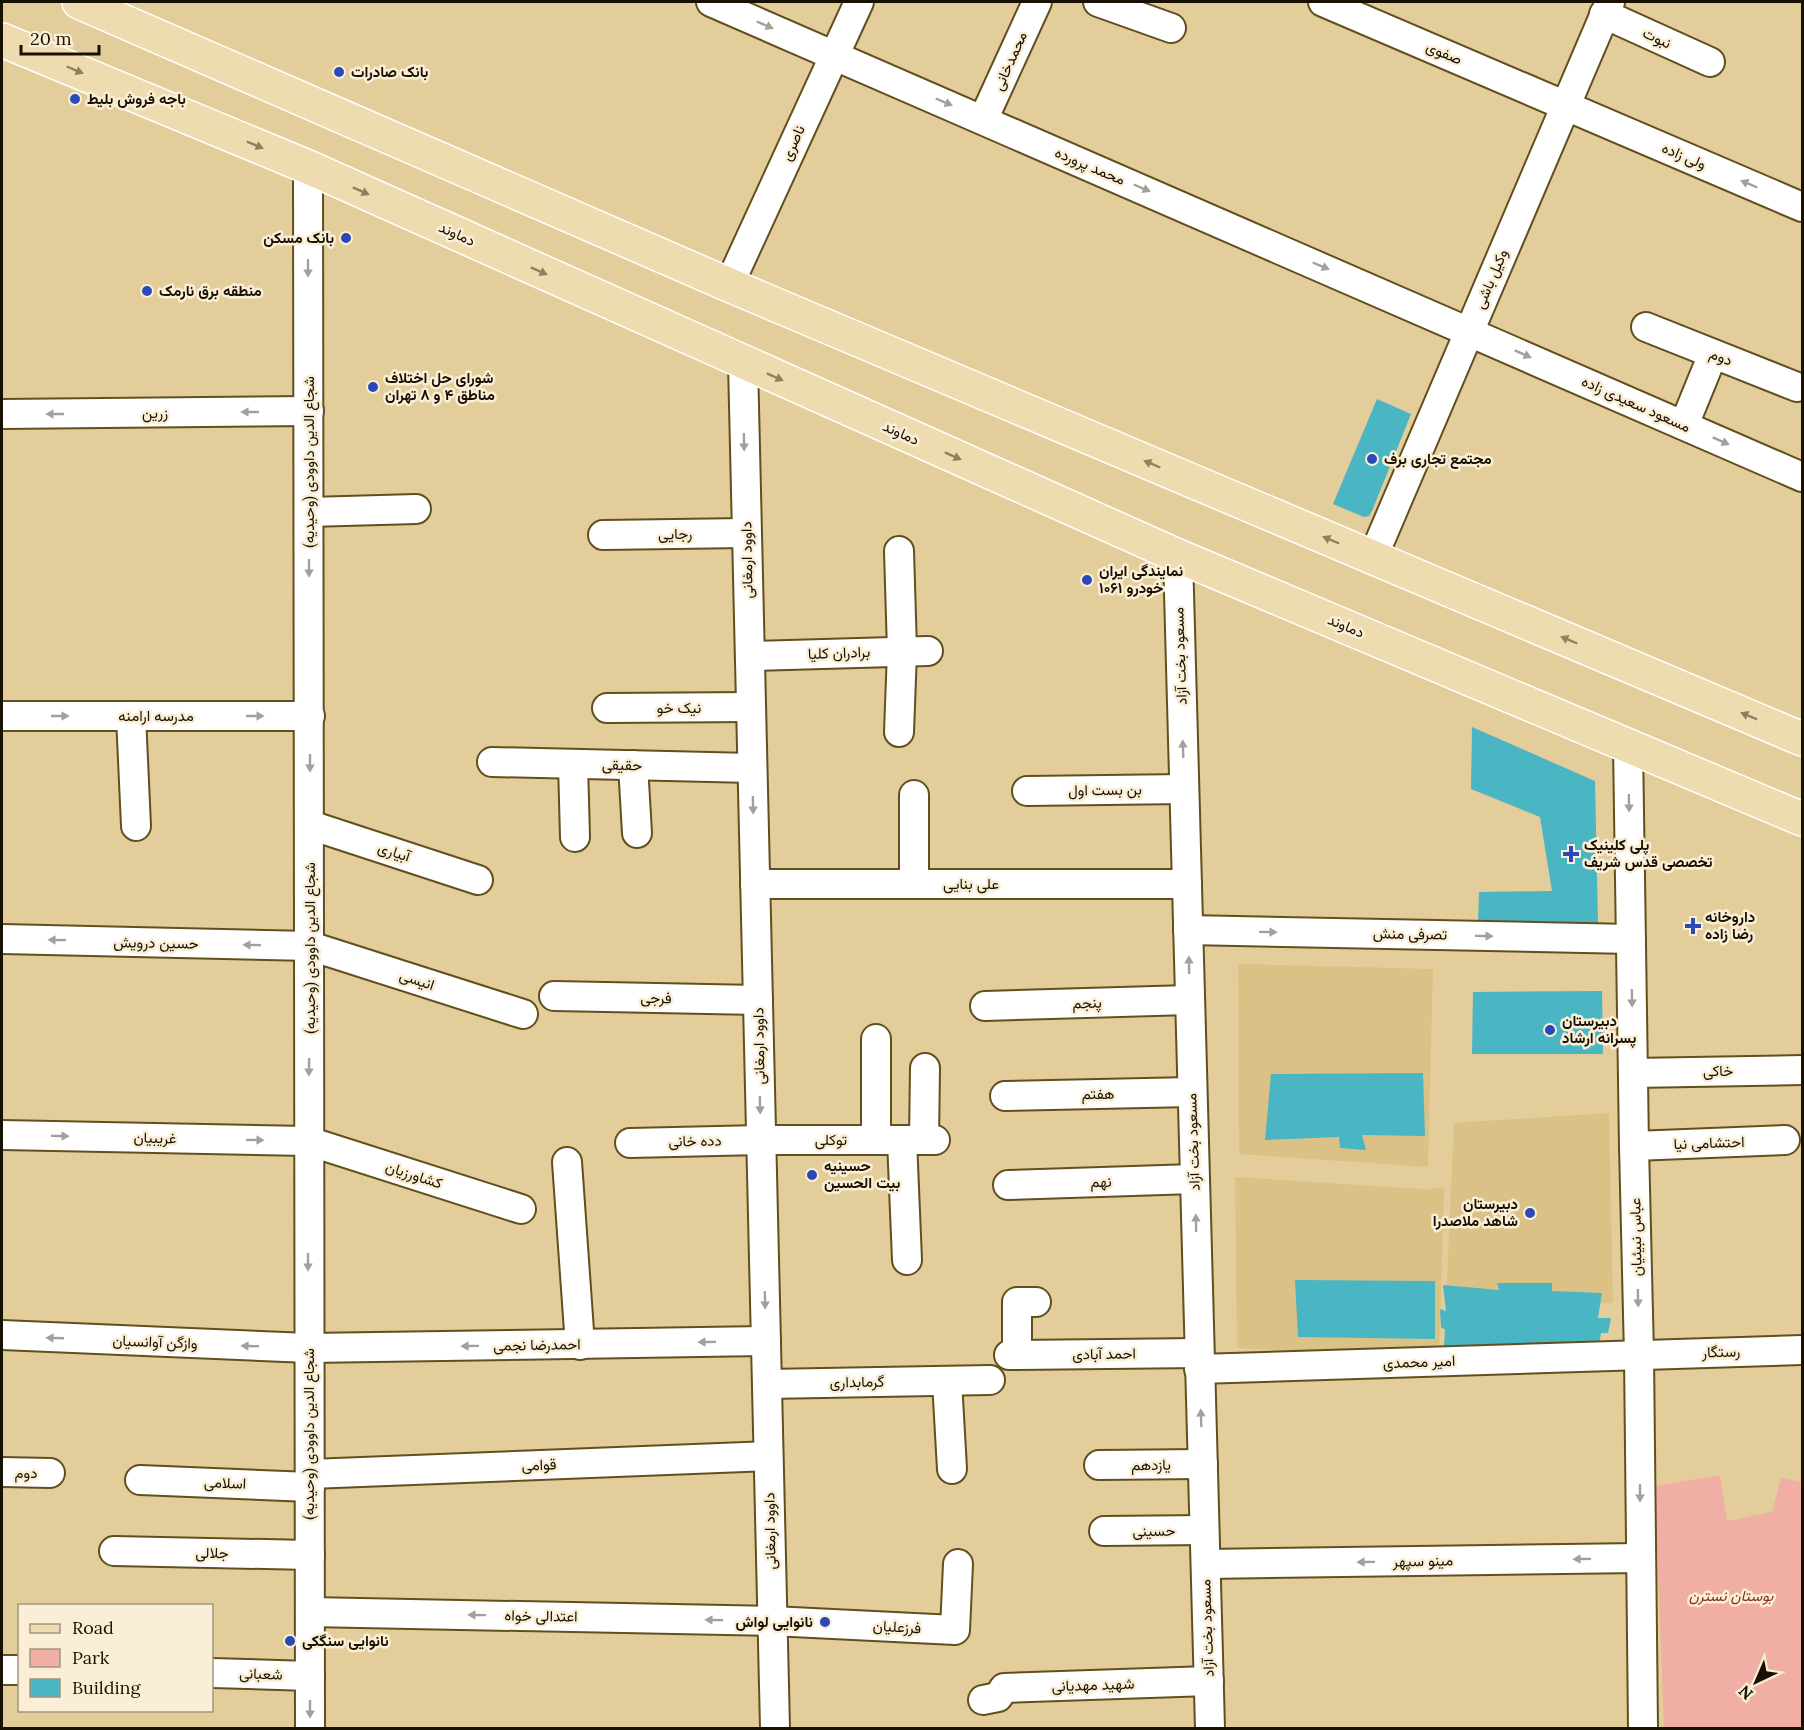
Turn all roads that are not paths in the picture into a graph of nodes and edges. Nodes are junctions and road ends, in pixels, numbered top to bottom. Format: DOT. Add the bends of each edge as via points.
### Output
graph roads {
  1 [pos="79,2"];
  2 [pos="711,2"];
  3 [pos="859,2"];
  4 [pos="1037,2"];
  5 [pos="1098,2"];
  6 [pos="1323,2"];
  7 [pos="1607,8"];
  8 [pos="1171,28"];
  9 [pos="2,40"];
  10 [pos="833,54"];
  11 [pos="1710,62"];
  12 [pos="1565,105"];
  13 [pos="983,120"];
  14 [pos="308,167"];
  15 [pos="1803,207"];
  16 [pos="729,285"];
  17 [pos="1646,327"];
  18 [pos="1470,330"];
  19 [pos="1713,354"];
  20 [pos="742,363"];
  21 [pos="1797,387"];
  22 [pos="309,411"];
  23 [pos="2,414"];
  24 [pos="1684,425"];
  25 [pos="1803,477"];
  26 [pos="416,509"];
  27 [pos="309,512"];
  28 [pos="747,533"];
  29 [pos="603,535"];
  30 [pos="899,551"];
  31 [pos="1178,556"];
  32 [pos="1373,557"];
  33 [pos="915,651"];
  34 [pos="750,656"];
  35 [pos="751,707"];
  36 [pos="607,708"];
  37 [pos="2,716"];
  38 [pos="131,716"];
  39 [pos="310,716"];
  40 [pos="899,732"];
  41 [pos="1803,739"];
  42 [pos="1628,745"];
  43 [pos="492,762"];
  44 [pos="573,764"];
  45 [pos="633,765"];
  46 [pos="752,768"];
  47 [pos="1184,789"];
  48 [pos="1027,792"];
  49 [pos="914,795"];
  50 [pos="1803,819"];
  51 [pos="310,825"];
  52 [pos="136,826"];
  53 [pos="638,833"];
  54 [pos="575,837"];
  55 [pos="478,880"];
  56 [pos="755,884"];
  57 [pos="914,884"];
  58 [pos="1187,884"];
  59 [pos="1188,930"];
  60 [pos="2,939"];
  61 [pos="1631,939"];
  62 [pos="310,946"];
  63 [pos="554,996"];
  64 [pos="758,1000"];
  65 [pos="1189,1000"];
  66 [pos="985,1006"];
  67 [pos="523,1014"];
  68 [pos="876,1039"];
  69 [pos="925,1068"];
  70 [pos="1803,1070"];
  71 [pos="1633,1073"];
  72 [pos="1192,1092"];
  73 [pos="1005,1096"];
  74 [pos="2,1135"];
  75 [pos="761,1140"];
  76 [pos="909,1140"];
  77 [pos="1785,1140"];
  78 [pos="308,1141"];
  79 [pos="630,1143"];
  80 [pos="1634,1146"];
  81 [pos="567,1162"];
  82 [pos="1194,1179"];
  83 [pos="1008,1185"];
  84 [pos="521,1209"];
  85 [pos="907,1260"];
  86 [pos="1036,1302"];
  87 [pos="2,1335"];
  88 [pos="766,1341"];
  89 [pos="580,1345"];
  90 [pos="309,1348"];
  91 [pos="1803,1350"];
  92 [pos="1639,1355"];
  93 [pos="1199,1361"];
  94 [pos="990,1380"];
  95 [pos="947,1381"];
  96 [pos="767,1384"];
  97 [pos="768,1456"];
  98 [pos="1203,1464"];
  99 [pos="1099,1465"];
  100 [pos="952,1469"];
  101 [pos="2,1472"];
  102 [pos="50,1473"];
  103 [pos="140,1480"];
  104 [pos="310,1480"];
  105 [pos="1204,1530"];
  106 [pos="1104,1531"];
  107 [pos="114,1551"];
  108 [pos="310,1554"];
  109 [pos="1640,1558"];
  110 [pos="957,1564"];
  111 [pos="1206,1564"];
  112 [pos="310,1612"];
  113 [pos="772,1621"];
  114 [pos="2,1670"];
  115 [pos="18,1670"];
  116 [pos="213,1673"];
  117 [pos="310,1676"];
  118 [pos="1209,1681"];
  119 [pos="984,1700"];
  120 [pos="310,1728"];
  121 [pos="775,1728"];
  122 [pos="1210,1728"];
  123 [pos="1643,1728"];
  1 -- 16 [label="main road"];
  2 -- 10 [label="street, محمد پرورده, one-way"];
  3 -- 10 [label="street, ناصری"];
  4 -- 13 [label="street, محمدخانی"];
  5 -- 8 [label="street"];
  6 -- 12 [label="street, صفوی"];
  7 -- 11 [label="street, نبوت"];
  7 -- 12 [label="street, وکیل باشی"];
  9 -- 14 [label="main road, دماوند, one-way"];
  10 -- 13 [label="street, محمد پرورده, one-way"];
  10 -- 16 [label="street, ناصری"];
  15 -- 12 [label="street, ولی زاده, one-way"];
  12 -- 18 [label="street, وکیل باشی"];
  13 -- 18 [label="street, محمد پرورده, one-way"];
  14 -- 20 [label="main road, دماوند, one-way"];
  14 -- 22 [label="street, شجاع الدین داوودی (وحیدیه), one-way"];
  32 -- 16 [label="main road, one-way"];
  17 -- 19 [label="street, دوم"];
  18 -- 24 [label="street, مسعود سعیدی زاده, one-way"];
  18 -- 32 [label="street, وکیل باشی"];
  19 -- 21 [label="street, دوم"];
  19 -- 24 [label="street"];
  20 -- 28 [label="street, داوود ارمغانی, one-way"];
  20 -- 31 [label="main road, دماوند, one-way"];
  22 -- 23 [label="street, زرین, one-way"];
  22 -- 27 [label="street, شجاع الدین داوودی (وحیدیه)"];
  24 -- 25 [label="street, مسعود سعیدی زاده, one-way"];
  26 -- 27 [label="street"];
  27 -- 39 [label="street, شجاع الدین داوودی (وحیدیه), one-way"];
  28 -- 29 [label="street, رجایی"];
  28 -- 34 [label="street, داوود ارمغانی"];
  30 -- 33 [label="street"];
  31 -- 42 [label="main road, دماوند"];
  47 -- 31 [label="street, مسعود بخت آزاد, one-way"];
  41 -- 32 [label="main road, one-way"];
  33 -- 34 [label="street, برادران کلیا"];
  33 -- 40 [label="street"];
  34 -- 35 [label="street, داوود ارمغانی"];
  35 -- 36 [label="street, نیک خو"];
  35 -- 46 [label="street, داوود ارمغانی"];
  37 -- 38 [label="street, مدرسه ارامنه, one-way"];
  38 -- 39 [label="street, مدرسه ارامنه, one-way"];
  38 -- 52 [label="street"];
  39 -- 51 [label="street, شجاع الدین داوودی (وحیدیه), one-way"];
  42 -- 50 [label="main road, دماوند"];
  42 -- 61 [label="street, عباس نبیئیان, one-way"];
  43 -- 44 [label="street, حقیقی"];
  44 -- 45 [label="street, حقیقی"];
  44 -- 54 [label="street"];
  45 -- 46 [label="street, حقیقی"];
  45 -- 53 [label="street"];
  46 -- 56 [label="street, داوود ارمغانی, one-way"];
  47 -- 48 [label="street, بن بست اول"];
  47 -- 58 [label="street, مسعود بخت آزاد"];
  49 -- 57 [label="street"];
  51 -- 55 [label="street, آبیاری"];
  51 -- 62 [label="street, شجاع الدین داوودی (وحیدیه)"];
  56 -- 57 [label="street, علی بنایی"];
  56 -- 64 [label="street, داوود ارمغانی"];
  57 -- 58 [label="street, علی بنایی"];
  58 -- 59 [label="street, مسعود بخت آزاد"];
  59 -- 61 [label="street, تصرفی منش, one-way"];
  65 -- 59 [label="street, مسعود بخت آزاد, one-way"];
  62 -- 60 [label="street, حسین درویش, one-way"];
  61 -- 71 [label="street, عباس نبیئیان, one-way"];
  62 -- 67 [label="street, انیسی"];
  62 -- 78 [label="street, شجاع الدین داوودی (وحیدیه), one-way"];
  63 -- 64 [label="street, فرجی"];
  64 -- 75 [label="street, داوود ارمغانی, one-way"];
  65 -- 66 [label="street, پنجم"];
  65 -- 72 [label="street, مسعود بخت آزاد"];
  68 -- 76 [label="street"];
  69 -- 76 [label="street"];
  70 -- 71 [label="street, خاکی"];
  71 -- 80 [label="street, عباس نبیئیان"];
  72 -- 73 [label="street, هفتم"];
  72 -- 82 [label="street, مسعود بخت آزاد"];
  74 -- 78 [label="street, غریبیان, one-way"];
  75 -- 76 [label="street, توکلی"];
  75 -- 79 [label="street, دده خانی"];
  75 -- 88 [label="street, داوود ارمغانی, one-way"];
  76 -- 85 [label="street"];
  77 -- 80 [label="street, احتشامی نیا"];
  78 -- 84 [label="street, کشاورزیان"];
  78 -- 90 [label="street, شجاع الدین داوودی (وحیدیه), one-way"];
  80 -- 92 [label="street, عباس نبیئیان, one-way"];
  81 -- 89 [label="street"];
  82 -- 83 [label="street, نهم"];
  93 -- 82 [label="street, مسعود بخت آزاد, one-way"];
  86 -- 93 [label="street, احمد آبادی" via="1017,1302 1013,1355"];
  90 -- 87 [label="street, وازگن آوانسیان, one-way"];
  88 -- 89 [label="street, احمدرضا نجمی, one-way"];
  88 -- 96 [label="street, داوود ارمغانی"];
  89 -- 90 [label="street, احمدرضا نجمی, one-way"];
  90 -- 104 [label="street, شجاع الدین داوودی (وحیدیه)"];
  91 -- 92 [label="street, رستگار"];
  92 -- 93 [label="street, امیر محمدی"];
  92 -- 109 [label="street, عباس نبیئیان, one-way"];
  98 -- 93 [label="street, مسعود بخت آزاد, one-way"];
  94 -- 95 [label="street, گرمابداری"];
  95 -- 96 [label="street, گرمابداری"];
  95 -- 100 [label="street"];
  96 -- 97 [label="street, داوود ارمغانی"];
  97 -- 104 [label="street, قوامی"];
  97 -- 113 [label="street, داوود ارمغانی"];
  98 -- 99 [label="street, یازدهم"];
  98 -- 105 [label="street, مسعود بخت آزاد"];
  101 -- 102 [label="street, دوم"];
  103 -- 104 [label="street, اسلامی"];
  104 -- 108 [label="street, شجاع الدین داوودی (وحیدیه)"];
  105 -- 106 [label="street, حسینی"];
  105 -- 111 [label="street, مسعود بخت آزاد"];
  107 -- 108 [label="street, جلالی"];
  108 -- 112 [label="street, شجاع الدین داوودی (وحیدیه)"];
  109 -- 111 [label="street, مینو سپهر, one-way"];
  109 -- 123 [label="street, عباس نبیئیان"];
  110 -- 113 [label="street, فرزعلیان" via="955,1630"];
  111 -- 118 [label="street, مسعود بخت آزاد"];
  113 -- 112 [label="street, اعتدالی خواه, one-way"];
  112 -- 117 [label="street, شجاع الدین داوودی (وحیدیه)"];
  113 -- 121 [label="street, داوود ارمغانی"];
  114 -- 115 [label="street"];
  116 -- 117 [label="street, شعبانی"];
  117 -- 120 [label="street, شجاع الدین داوودی (وحیدیه), one-way"];
  118 -- 119 [label="street, شهید مهدیانی" via="1004,1688 998,1697"];
  118 -- 122 [label="street, مسعود بخت آزاد"];
}
